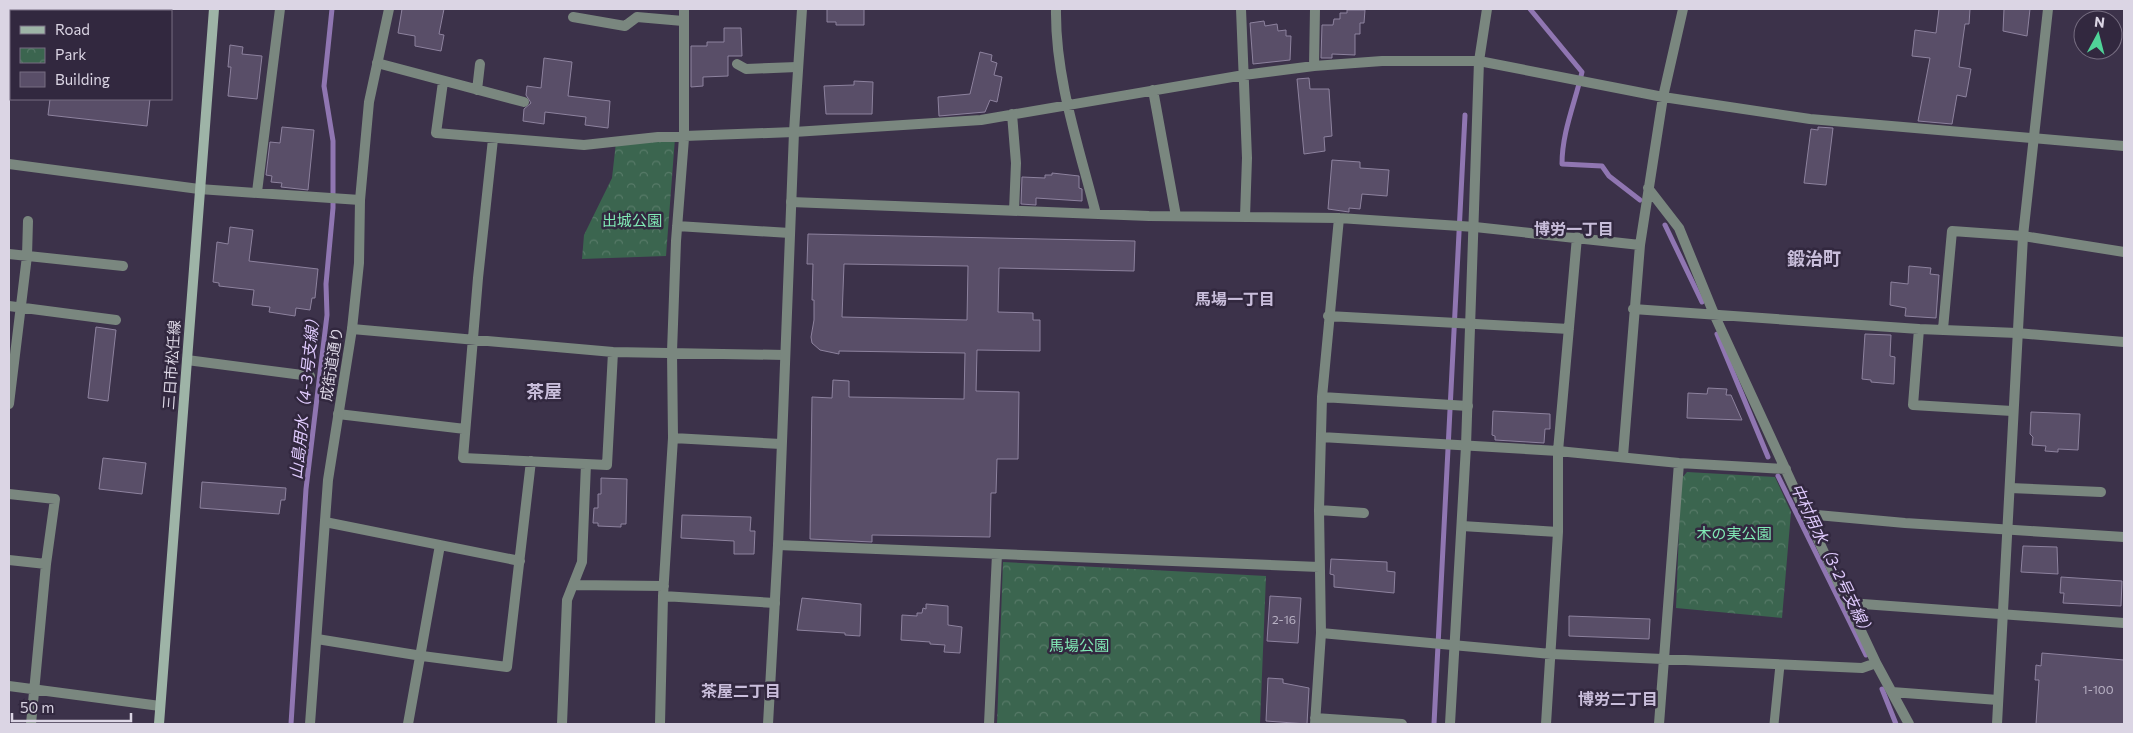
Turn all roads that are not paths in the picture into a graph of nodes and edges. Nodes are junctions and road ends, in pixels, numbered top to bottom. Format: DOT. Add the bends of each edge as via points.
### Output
graph roads {
  1 [pos="214,9"];
  2 [pos="280,9"];
  3 [pos="389,9"];
  4 [pos="684,9"];
  5 [pos="802,9"];
  6 [pos="1056,9"];
  7 [pos="1241,9"];
  8 [pos="1315,9"];
  9 [pos="1487,9"];
  10 [pos="1683,9"];
  11 [pos="2048,9"];
  12 [pos="573,17"];
  13 [pos="683,21"];
  14 [pos="1479,60"];
  15 [pos="377,63"];
  16 [pos="480,64"];
  17 [pos="737,64"];
  18 [pos="1314,66"];
  19 [pos="797,67"];
  20 [pos="1244,74"];
  21 [pos="443,82"];
  22 [pos="477,90"];
  23 [pos="1153,90"];
  24 [pos="1663,97"];
  25 [pos="524,102"];
  26 [pos="1068,104"];
  27 [pos="1012,114"];
  28 [pos="794,132"];
  29 [pos="684,138"];
  30 [pos="493,139"];
  31 [pos="2034,139"];
  32 [pos="2124,146"];
  33 [pos="9,164"];
  34 [pos="1648,188"];
  35 [pos="199,189"];
  36 [pos="257,192"];
  37 [pos="360,200"];
  38 [pos="791,202"];
  39 [pos="1014,211"];
  40 [pos="1096,214"];
  41 [pos="1176,216"];
  42 [pos="1245,217"];
  43 [pos="1339,218"];
  44 [pos="28,220"];
  45 [pos="677,226"];
  46 [pos="1475,227"];
  47 [pos="790,233"];
  48 [pos="2024,236"];
  49 [pos="1577,237"];
  50 [pos="1640,245"];
  51 [pos="2124,252"];
  52 [pos="9,254"];
  53 [pos="27,256"];
  54 [pos="123,266"];
  55 [pos="9,306"];
  56 [pos="20,308"];
  57 [pos="1633,309"];
  58 [pos="1714,314"];
  59 [pos="1328,316"];
  60 [pos="116,320"];
  61 [pos="1471,324"];
  62 [pos="1569,328"];
  63 [pos="352,329"];
  64 [pos="1919,329"];
  65 [pos="1943,329"];
  66 [pos="2017,333"];
  67 [pos="472,341"];
  68 [pos="2124,342"];
  69 [pos="613,352"];
  70 [pos="672,352"];
  71 [pos="785,355"];
  72 [pos="187,360"];
  73 [pos="310,376"];
  74 [pos="10,382"];
  75 [pos="1322,396"];
  76 [pos="9,404"];
  77 [pos="1468,406"];
  78 [pos="2012,411"];
  79 [pos="338,414"];
  80 [pos="465,429"];
  81 [pos="1321,437"];
  82 [pos="673,438"];
  83 [pos="781,444"];
  84 [pos="1466,446"];
  85 [pos="1558,451"];
  86 [pos="1623,456"];
  87 [pos="531,461"];
  88 [pos="1679,463"];
  89 [pos="586,464"];
  90 [pos="1786,469"];
  91 [pos="2010,488"];
  92 [pos="2101,492"];
  93 [pos="9,494"];
  94 [pos="1319,510"];
  95 [pos="1364,513"];
  96 [pos="1806,514"];
  97 [pos="325,522"];
  98 [pos="1462,526"];
  99 [pos="2007,529"];
  100 [pos="1558,532"];
  101 [pos="2124,537"];
  102 [pos="440,545"];
  103 [pos="778,546"];
  104 [pos="997,554"];
  105 [pos="9,560"];
  106 [pos="520,561"];
  107 [pos="46,564"];
  108 [pos="1319,567"];
  109 [pos="573,585"];
  110 [pos="664,591"];
  111 [pos="775,602"];
  112 [pos="1849,603"];
  113 [pos="2002,613"];
  114 [pos="2124,623"];
  115 [pos="1321,633"];
  116 [pos="317,638"];
  117 [pos="1456,646"];
  118 [pos="1551,654"];
  119 [pos="422,656"];
  120 [pos="1664,659"];
  121 [pos="1876,663"];
  122 [pos="1780,665"];
  123 [pos="9,686"];
  124 [pos="35,689"];
  125 [pos="1892,692"];
  126 [pos="1998,700"];
  127 [pos="160,706"];
  128 [pos="1315,721"];
  129 [pos="32,724"];
  130 [pos="159,724"];
  131 [pos="310,724"];
  132 [pos="408,724"];
  133 [pos="562,724"];
  134 [pos="660,724"];
  135 [pos="768,724"];
  136 [pos="989,724"];
  137 [pos="1402,724"];
  138 [pos="1450,724"];
  139 [pos="1546,724"];
  140 [pos="1659,724"];
  141 [pos="1774,724"];
  142 [pos="1909,724"];
  143 [pos="1997,724"];
  1 -- 35 [label="main road, 三日市松任線"];
  2 -- 36 [label="street"];
  3 -- 15 [label="street, 成街道通り"];
  4 -- 13 [label="street"];
  5 -- 19 [label="street"];
  6 -- 26 [label="street" via="1056,34"];
  7 -- 20 [label="street"];
  8 -- 18 [label="street"];
  9 -- 14 [label="street"];
  10 -- 24 [label="street"];
  11 -- 31 [label="street"];
  12 -- 13 [label="street" via="625,26 637,17"];
  13 -- 29 [label="street"];
  14 -- 18 [label="street" via="1382,61"];
  14 -- 24 [label="street"];
  14 -- 46 [label="street"];
  15 -- 21 [label="street"];
  15 -- 37 [label="street, 成街道通り" via="369,102"];
  16 -- 22 [label="street"];
  17 -- 19 [label="street" via="746,69"];
  18 -- 20 [label="street"];
  19 -- 28 [label="street"];
  20 -- 23 [label="street"];
  20 -- 42 [label="street"];
  21 -- 22 [label="street"];
  21 -- 30 [label="street" via="436,133"];
  22 -- 25 [label="street"];
  23 -- 26 [label="street"];
  23 -- 41 [label="street"];
  24 -- 31 [label="street" via="1810,119"];
  24 -- 34 [label="street"];
  26 -- 27 [label="street"];
  26 -- 40 [label="street"];
  27 -- 28 [label="street" via="981,120"];
  27 -- 39 [label="street" via="1016,163"];
  28 -- 29 [label="street"];
  28 -- 38 [label="street"];
  29 -- 30 [label="street" via="658,137 584,146"];
  29 -- 45 [label="street"];
  30 -- 67 [label="street"];
  31 -- 32 [label="street"];
  31 -- 48 [label="street"];
  33 -- 35 [label="street"];
  34 -- 50 [label="street"];
  34 -- 58 [label="street" via="1679,228"];
  35 -- 36 [label="street"];
  35 -- 72 [label="main road, 三日市松任線"];
  36 -- 37 [label="street"];
  37 -- 63 [label="street, 成街道通り" via="359,263"];
  38 -- 39 [label="street"];
  38 -- 47 [label="street"];
  39 -- 40 [label="street"];
  40 -- 41 [label="street"];
  41 -- 42 [label="street"];
  42 -- 43 [label="street"];
  43 -- 46 [label="street"];
  43 -- 59 [label="street"];
  44 -- 53 [label="street"];
  45 -- 47 [label="street"];
  45 -- 70 [label="street"];
  46 -- 49 [label="street"];
  46 -- 61 [label="street"];
  47 -- 71 [label="street"];
  48 -- 51 [label="street"];
  48 -- 65 [label="street" via="1952,231"];
  48 -- 66 [label="street"];
  49 -- 50 [label="street"];
  49 -- 62 [label="street"];
  50 -- 57 [label="street"];
  52 -- 53 [label="street"];
  53 -- 54 [label="street"];
  53 -- 56 [label="street"];
  55 -- 56 [label="street"];
  56 -- 60 [label="street"];
  56 -- 74 [label="street"];
  57 -- 58 [label="street"];
  57 -- 86 [label="street"];
  58 -- 64 [label="street"];
  58 -- 90 [label="street"];
  59 -- 61 [label="street"];
  59 -- 75 [label="street"];
  61 -- 62 [label="street"];
  61 -- 77 [label="street"];
  62 -- 85 [label="street"];
  63 -- 67 [label="street"];
  63 -- 79 [label="street, 成街道通り"];
  64 -- 65 [label="street"];
  64 -- 78 [label="street" via="1913,405"];
  65 -- 66 [label="street"];
  66 -- 68 [label="street"];
  66 -- 78 [label="street"];
  67 -- 69 [label="street"];
  67 -- 80 [label="street"];
  69 -- 70 [label="street"];
  69 -- 89 [label="street" via="607,465"];
  70 -- 71 [label="street"];
  70 -- 82 [label="street"];
  71 -- 83 [label="street"];
  72 -- 73 [label="street"];
  72 -- 127 [label="main road, 三日市松任線"];
  74 -- 76 [label="street"];
  75 -- 77 [label="street"];
  75 -- 81 [label="street"];
  77 -- 84 [label="street"];
  78 -- 91 [label="street"];
  79 -- 80 [label="street"];
  79 -- 97 [label="street, 成街道通り"];
  80 -- 87 [label="street" via="463,458"];
  81 -- 84 [label="street"];
  81 -- 94 [label="street"];
  82 -- 83 [label="street"];
  82 -- 110 [label="street"];
  83 -- 103 [label="street"];
  84 -- 85 [label="street"];
  84 -- 98 [label="street"];
  85 -- 86 [label="street"];
  85 -- 100 [label="street"];
  86 -- 88 [label="street"];
  87 -- 89 [label="street"];
  87 -- 106 [label="street"];
  88 -- 90 [label="street"];
  88 -- 120 [label="street"];
  89 -- 109 [label="street" via="582,562"];
  90 -- 96 [label="street"];
  91 -- 92 [label="street"];
  91 -- 99 [label="street"];
  93 -- 107 [label="street" via="55,499"];
  94 -- 95 [label="street"];
  94 -- 108 [label="street"];
  96 -- 99 [label="street"];
  96 -- 112 [label="street"];
  97 -- 102 [label="street"];
  97 -- 116 [label="street, 成街道通り"];
  98 -- 100 [label="street"];
  98 -- 117 [label="street"];
  99 -- 101 [label="street"];
  99 -- 113 [label="street"];
  100 -- 118 [label="street"];
  102 -- 106 [label="street"];
  102 -- 119 [label="street"];
  103 -- 104 [label="street"];
  103 -- 111 [label="street"];
  104 -- 108 [label="street"];
  104 -- 136 [label="street"];
  105 -- 107 [label="street"];
  106 -- 119 [label="street" via="507,667"];
  107 -- 124 [label="street"];
  108 -- 115 [label="street"];
  109 -- 110 [label="street"];
  109 -- 133 [label="street" via="568,600"];
  110 -- 111 [label="street"];
  110 -- 134 [label="street"];
  111 -- 135 [label="street"];
  112 -- 113 [label="street"];
  112 -- 121 [label="street"];
  113 -- 114 [label="street"];
  113 -- 126 [label="street"];
  115 -- 117 [label="street"];
  115 -- 128 [label="street"];
  116 -- 119 [label="street"];
  116 -- 131 [label="street, 成街道通り"];
  117 -- 118 [label="street"];
  117 -- 138 [label="street"];
  118 -- 120 [label="street"];
  118 -- 139 [label="street"];
  119 -- 132 [label="street"];
  120 -- 122 [label="street"];
  120 -- 140 [label="street"];
  121 -- 122 [label="street" via="1862,668"];
  121 -- 125 [label="street"];
  122 -- 141 [label="lane"];
  123 -- 124 [label="street"];
  124 -- 127 [label="street"];
  124 -- 129 [label="street"];
  125 -- 126 [label="street"];
  125 -- 142 [label="street"];
  126 -- 143 [label="street"];
  127 -- 130 [label="main road, 三日市松任線"];
  128 -- 137 [label="street"];
}
